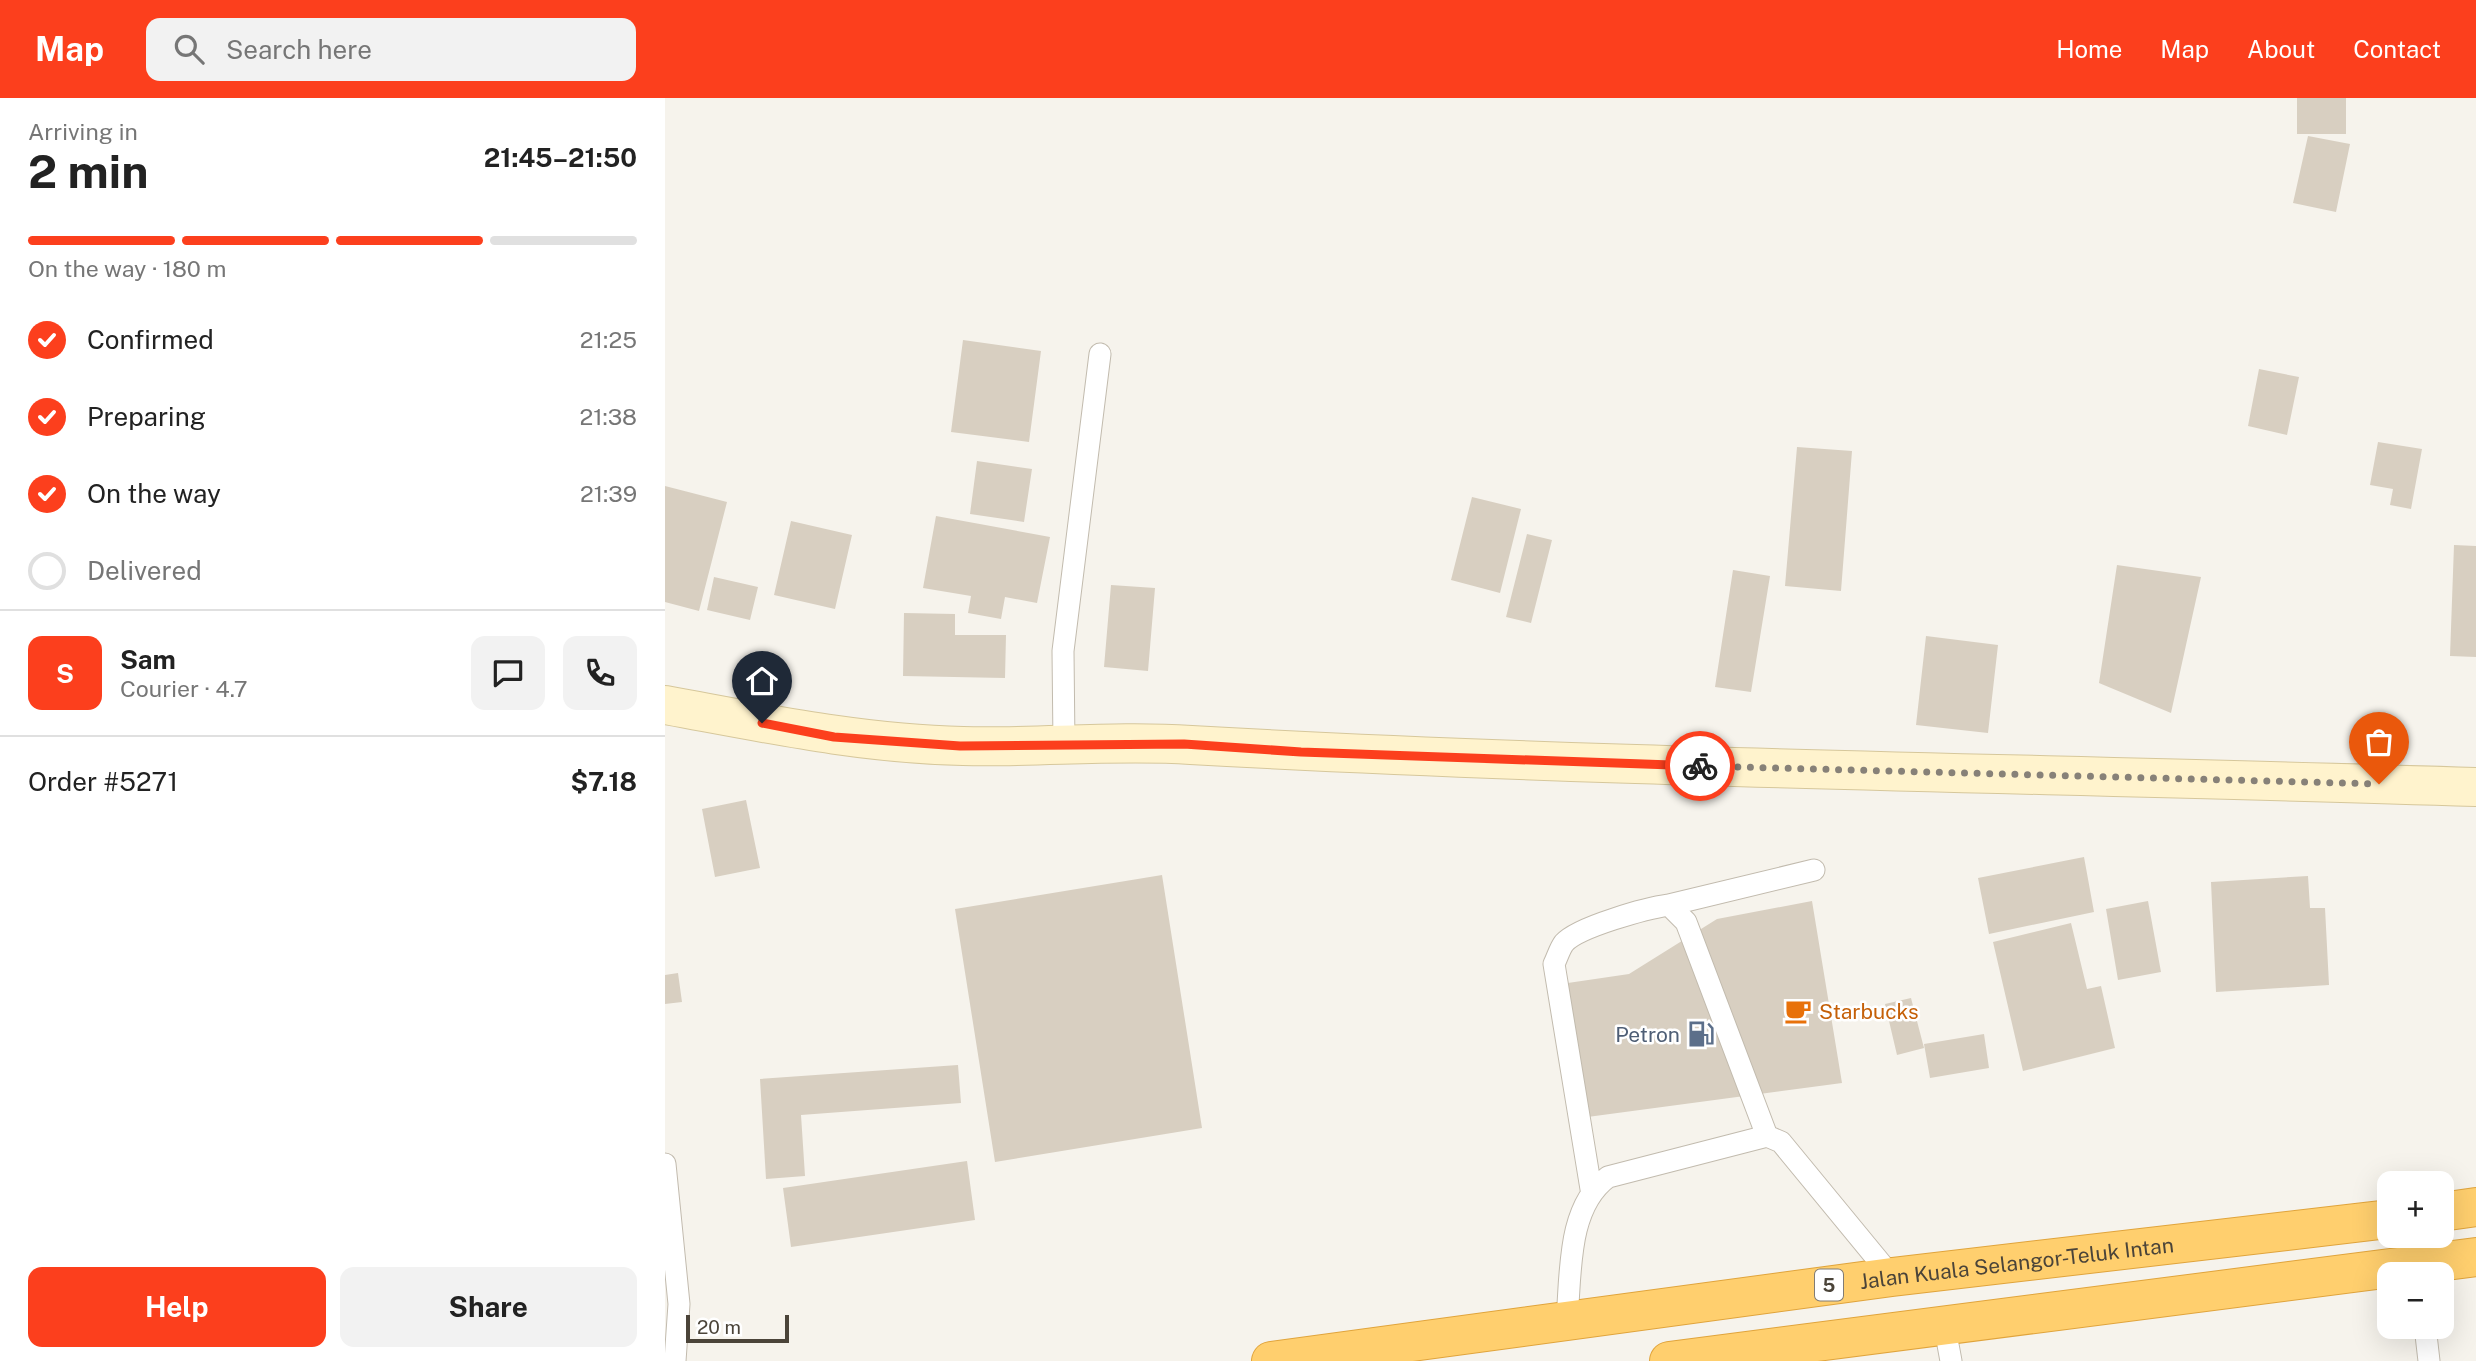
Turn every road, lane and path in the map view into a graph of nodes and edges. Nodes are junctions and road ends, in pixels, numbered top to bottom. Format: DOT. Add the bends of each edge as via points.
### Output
graph roads {
  1 [pos="1100,354"];
  2 [pos="665,705"];
  3 [pos="1064,745"];
  4 [pos="2476,787"];
  5 [pos="1814,870"];
  6 [pos="1669,905"];
  7 [pos="1767,1136"];
  8 [pos="665,1164"];
  9 [pos="1591,1189"];
  10 [pos="2476,1207"];
  11 [pos="2454,1210"];
  12 [pos="2377,1220"];
  13 [pos="2476,1256"];
  14 [pos="2450,1262"];
  15 [pos="2377,1274"];
  16 [pos="1892,1277"];
  17 [pos="1567,1319"];
  18 [pos="1944,1323"];
  19 [pos="2426,1339"];
  20 [pos="675,1361"];
  21 [pos="1271,1361"];
  22 [pos="1669,1361"];
  23 [pos="1951,1361"];
  24 [pos="2429,1361"];
  1 -- 3 [label="lane" via="1063,651"];
  2 -- 3 [label="street" via="834,737 960,746"];
  3 -- 4 [label="street" via="1184,744 1719,766"];
  5 -- 6 [label="lane"];
  6 -- 7 [label="lane" via="1686,922"];
  6 -- 9 [label="lane" via="1591,928 1564,942 1555,964"];
  7 -- 9 [label="lane" via="1608,1177"];
  7 -- 16 [label="lane" via="1781,1142"];
  8 -- 20 [label="lane" via="679,1304"];
  9 -- 17 [label="lane" via="1573,1240"];
  10 -- 11 [label="highway"];
  12 -- 16 [label="highway, Jalan Kuala Selangor-Teluk Intan / 5"];
  13 -- 14 [label="highway"];
  15 -- 18 [label="highway"];
  16 -- 17 [label="highway, Jalan Kuala Selangor-Teluk Intan / 5"];
  17 -- 21 [label="highway, Jalan Kuala Selangor-Teluk Intan / 5"];
  18 -- 22 [label="highway"];
  18 -- 23 [label="lane"];
  19 -- 24 [label="lane"];
}
